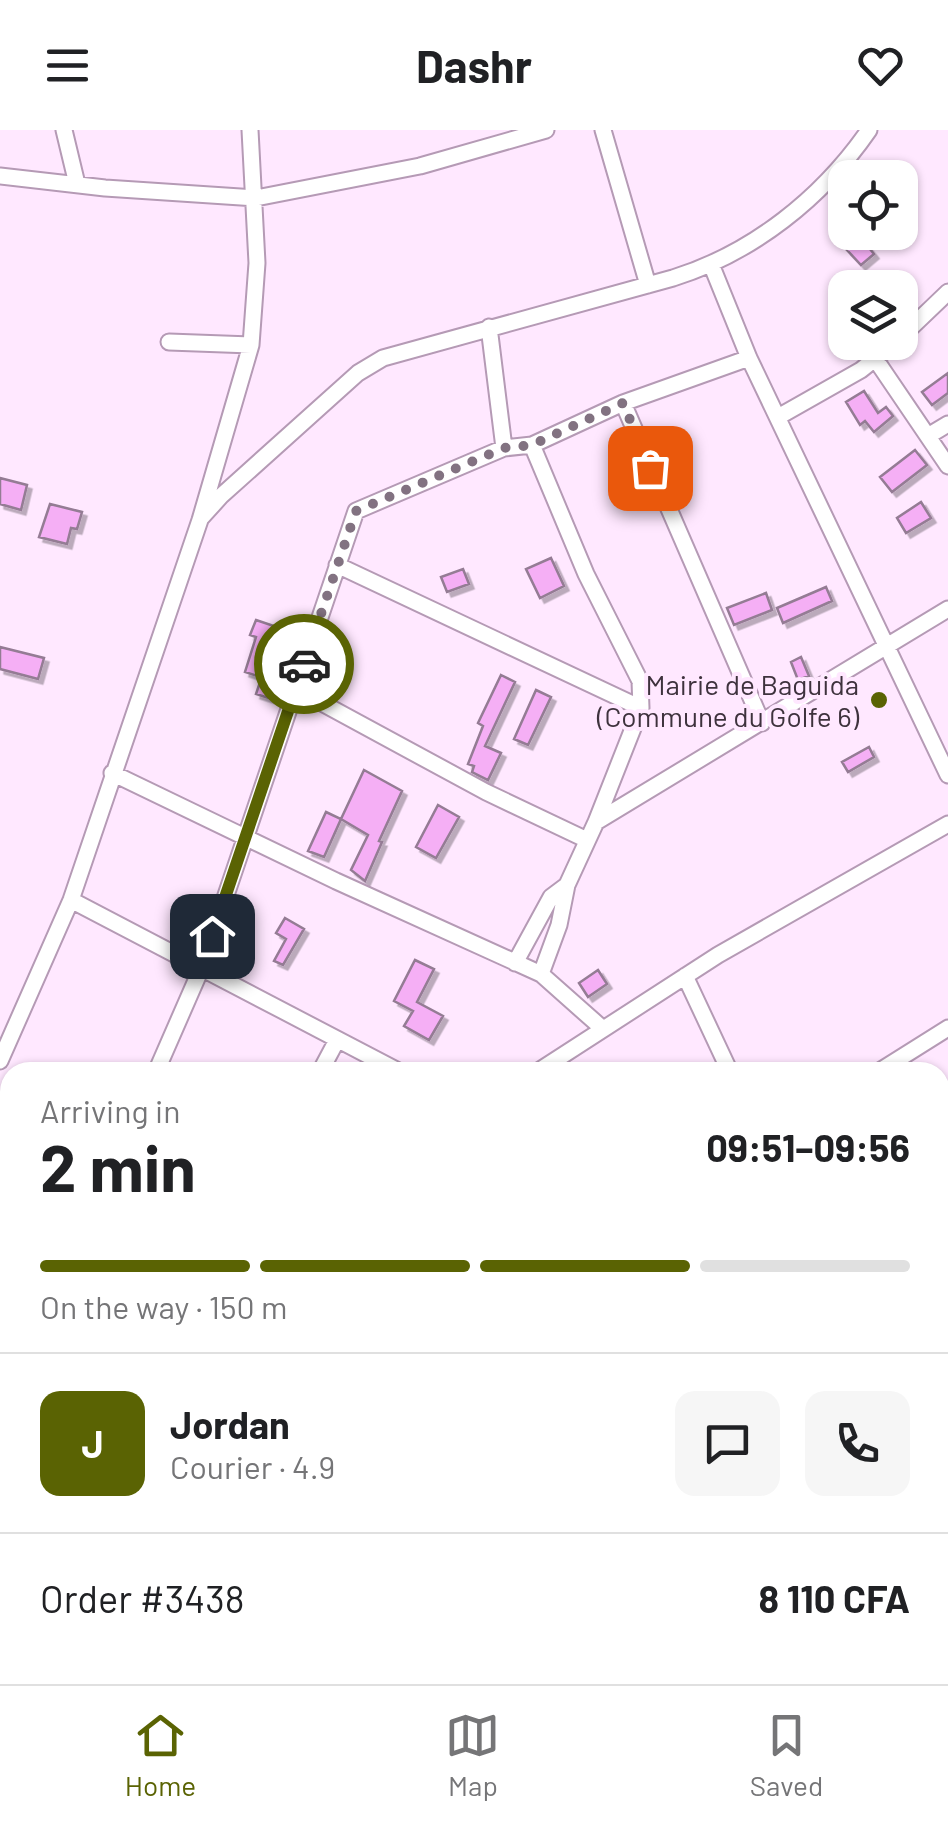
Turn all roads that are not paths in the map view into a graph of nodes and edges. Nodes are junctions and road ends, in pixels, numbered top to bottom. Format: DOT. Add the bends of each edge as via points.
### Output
graph roads {
  1 [pos="64,130"];
  2 [pos="250,130"];
  3 [pos="546,130"];
  4 [pos="603,130"];
  5 [pos="869,130"];
  6 [pos="0,176"];
  7 [pos="76,184"];
  8 [pos="256,198"];
  9 [pos="711,264"];
  10 [pos="648,285"];
  11 [pos="948,292"];
  12 [pos="918,321"];
  13 [pos="489,327"];
  14 [pos="169,342"];
  15 [pos="252,345"];
  16 [pos="749,358"];
  17 [pos="876,360"];
  18 [pos="623,403"];
  19 [pos="778,417"];
  20 [pos="948,424"];
  21 [pos="928,436"];
  22 [pos="532,445"];
  23 [pos="504,448"];
  24 [pos="948,466"];
  25 [pos="200,520"];
  26 [pos="337,565"];
  27 [pos="948,609"];
  28 [pos="889,646"];
  29 [pos="296,688"];
  30 [pos="641,708"];
  31 [pos="762,723"];
  32 [pos="112,773"];
  33 [pos="948,775"];
  34 [pos="596,822"];
  35 [pos="948,824"];
  36 [pos="244,837"];
  37 [pos="587,840"];
  38 [pos="567,885"];
  39 [pos="71,900"];
  40 [pos="516,962"];
  41 [pos="201,969"];
  42 [pos="540,974"];
  43 [pos="685,976"];
  44 [pos="948,1028"];
  45 [pos="603,1029"];
  46 [pos="337,1040"];
  47 [pos="0,1061"];
  48 [pos="160,1062"];
  49 [pos="325,1062"];
  50 [pos="380,1062"];
  51 [pos="552,1062"];
  52 [pos="725,1062"];
  53 [pos="907,1062"];
  1 -- 7 [label="street"];
  2 -- 8 [label="street"];
  3 -- 8 [label="street" via="420,166"];
  4 -- 10 [label="street"];
  5 -- 9 [label="street" via="836,176 776,225"];
  6 -- 7 [label="street"];
  7 -- 8 [label="street"];
  8 -- 15 [label="street"];
  9 -- 10 [label="street"];
  9 -- 16 [label="street"];
  10 -- 13 [label="street"];
  11 -- 12 [label="street"];
  13 -- 23 [label="street"];
  13 -- 25 [label="street" via="407,349 358,373"];
  14 -- 15 [label="street"];
  15 -- 25 [label="street"];
  16 -- 18 [label="street"];
  16 -- 19 [label="street"];
  17 -- 19 [label="street"];
  17 -- 21 [label="street"];
  18 -- 22 [label="street"];
  18 -- 31 [label="street"];
  19 -- 28 [label="street"];
  20 -- 21 [label="street"];
  21 -- 24 [label="street"];
  22 -- 23 [label="street"];
  22 -- 30 [label="street" via="640,681"];
  23 -- 26 [label="street" via="356,511"];
  25 -- 32 [label="street"];
  26 -- 29 [label="street"];
  26 -- 30 [label="street"];
  27 -- 28 [label="street"];
  28 -- 31 [label="street"];
  28 -- 33 [label="street"];
  29 -- 36 [label="street"];
  29 -- 37 [label="street"];
  30 -- 34 [label="street"];
  31 -- 34 [label="street"];
  32 -- 36 [label="street"];
  32 -- 39 [label="street"];
  34 -- 37 [label="street"];
  35 -- 43 [label="street"];
  36 -- 40 [label="street"];
  36 -- 41 [label="street"];
  37 -- 38 [label="street"];
  38 -- 40 [label="street" via="551,896"];
  38 -- 42 [label="street"];
  39 -- 41 [label="street"];
  39 -- 47 [label="street"];
  40 -- 42 [label="street"];
  41 -- 46 [label="street"];
  41 -- 48 [label="street"];
  42 -- 45 [label="street"];
  43 -- 45 [label="street"];
  43 -- 52 [label="street"];
  44 -- 53 [label="street"];
  45 -- 51 [label="street"];
  46 -- 49 [label="street"];
  46 -- 50 [label="street"];
}
